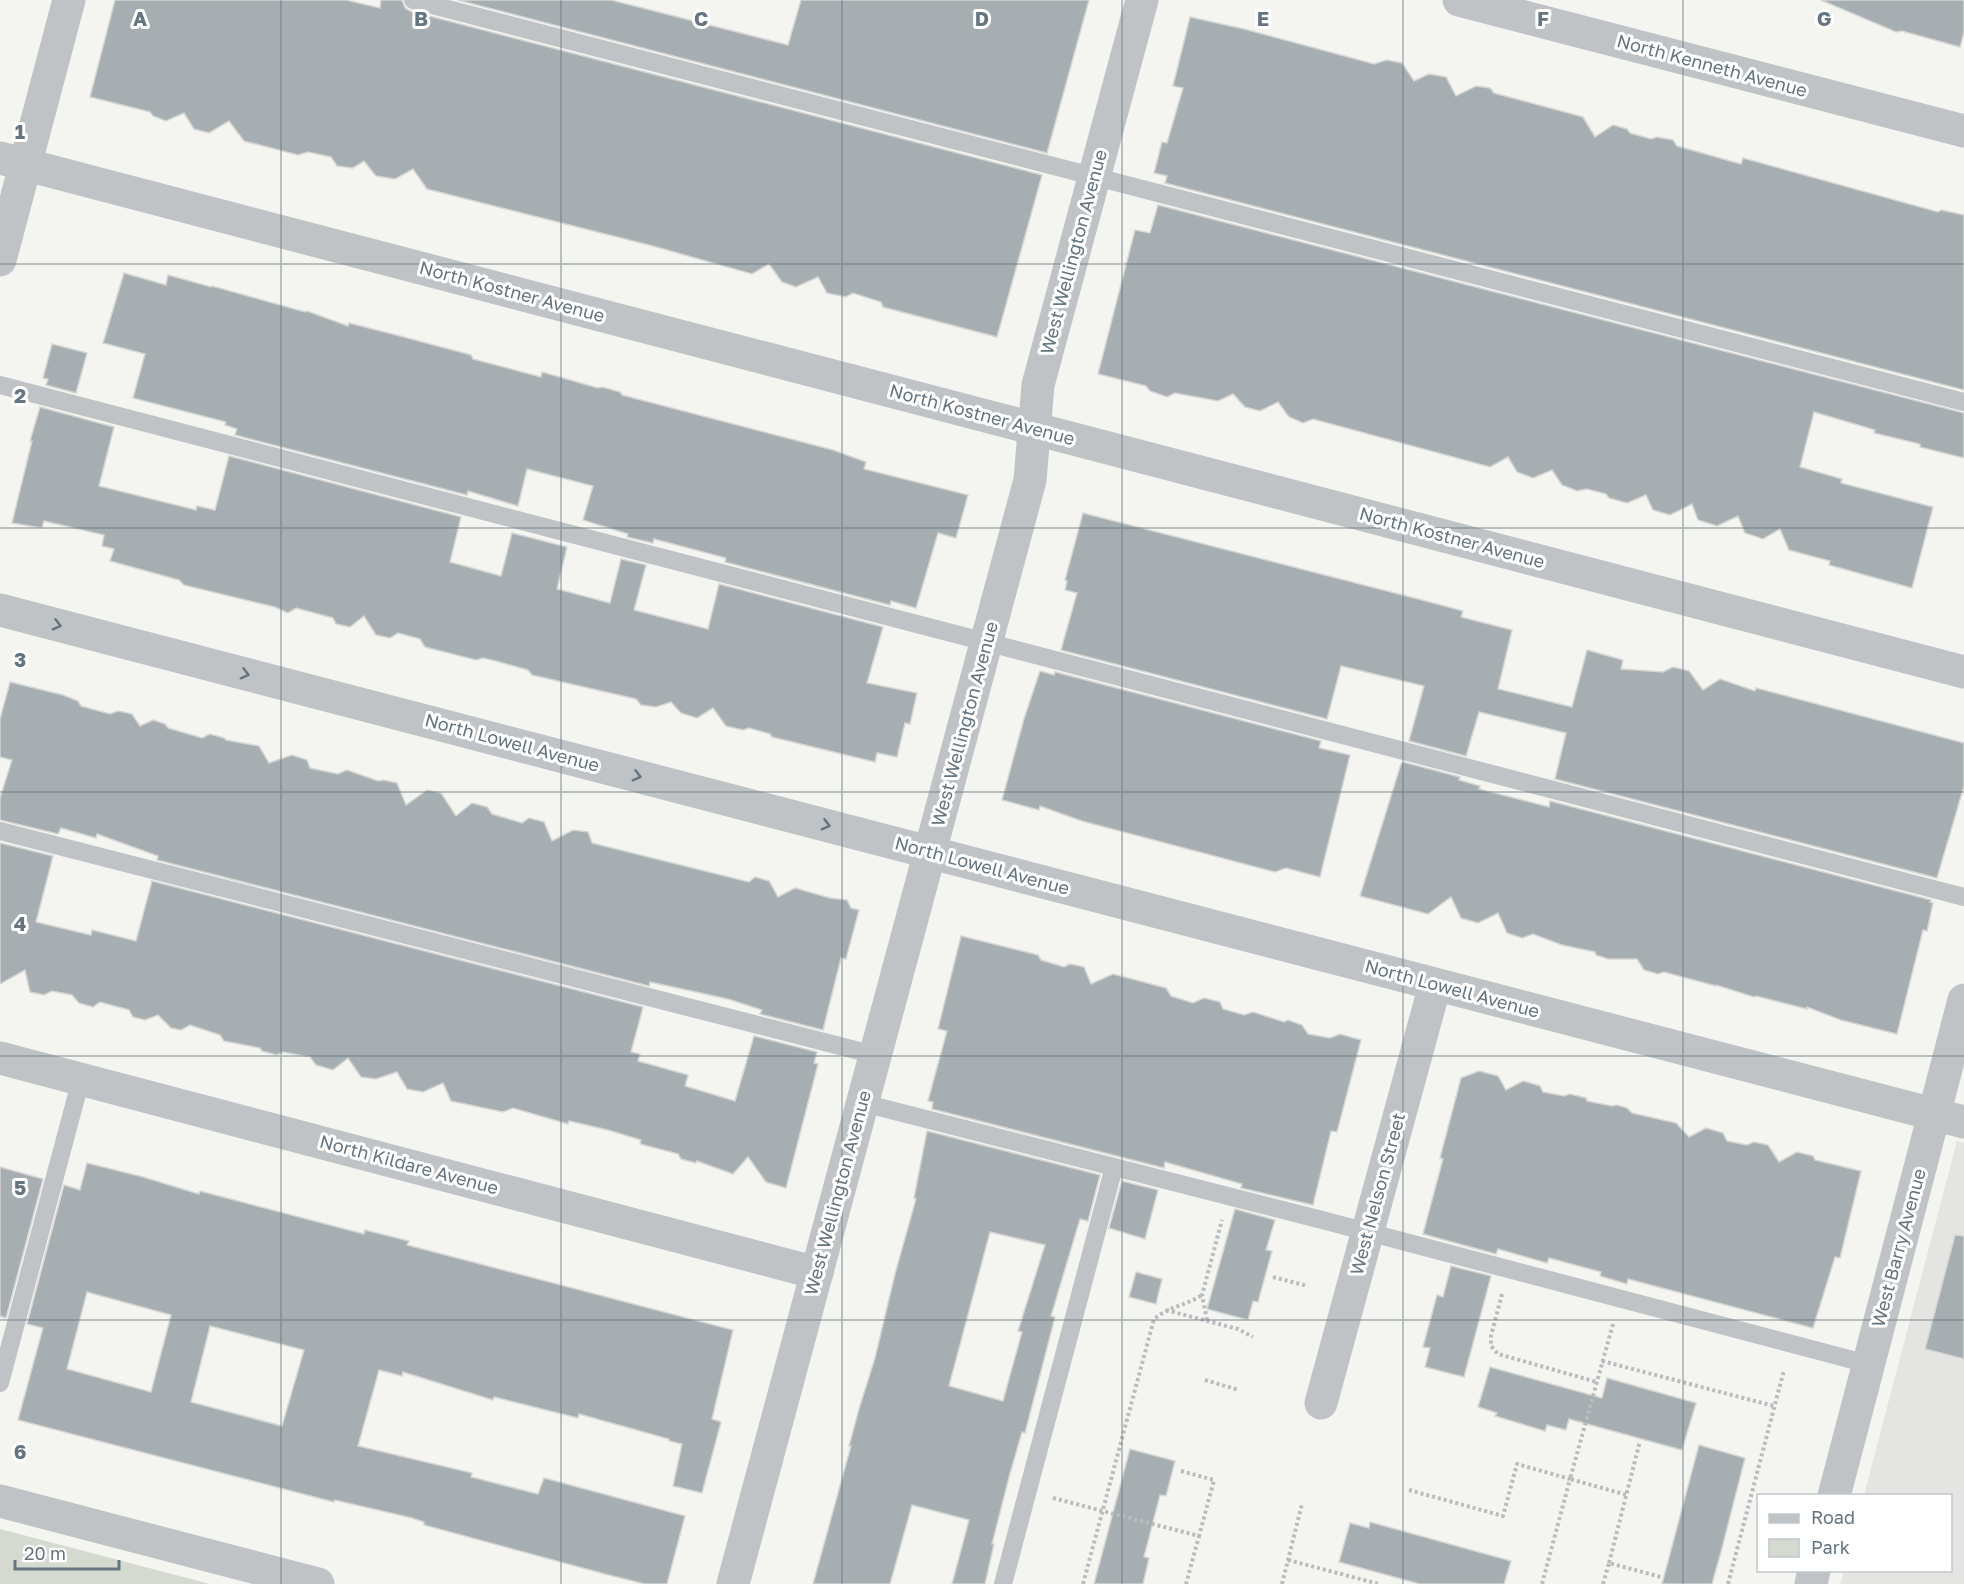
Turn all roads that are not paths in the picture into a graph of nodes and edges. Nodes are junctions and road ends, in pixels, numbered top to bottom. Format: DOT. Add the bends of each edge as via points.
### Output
graph roads {
  1 [pos="69,0"];
  2 [pos="413,0"];
  3 [pos="1142,0"];
  4 [pos="1459,0"];
  5 [pos="1964,131"];
  6 [pos="13,162"];
  7 [pos="1094,177"];
  8 [pos="0,260"];
  9 [pos="0,385"];
  10 [pos="1964,402"];
  11 [pos="1035,429"];
  12 [pos="0,610"];
  13 [pos="987,642"];
  14 [pos="1964,672"];
  15 [pos="0,831"];
  16 [pos="930,852"];
  17 [pos="1964,897"];
  18 [pos="1435,985"];
  19 [pos="1964,1000"];
  20 [pos="875,1055"];
  21 [pos="0,1058"];
  22 [pos="81,1079"];
  23 [pos="863,1103"];
  24 [pos="1949,1118"];
  25 [pos="1114,1167"];
  26 [pos="1367,1232"];
  27 [pos="817,1273"];
  28 [pos="1868,1364"];
  29 [pos="0,1383"];
  30 [pos="1321,1403"];
  31 [pos="1835,1494"];
  32 [pos="0,1501"];
  33 [pos="318,1584"];
  34 [pos="734,1584"];
  35 [pos="1003,1584"];
  1 -- 6 [label="street"];
  2 -- 7 [label="lane"];
  3 -- 7 [label="street, West Wellington Avenue"];
  4 -- 5 [label="street, North Kenneth Avenue"];
  6 -- 8 [label="street"];
  6 -- 11 [label="street, North Kostner Avenue"];
  7 -- 10 [label="lane"];
  7 -- 11 [label="street, West Wellington Avenue" via="1038,385"];
  9 -- 13 [label="lane"];
  11 -- 13 [label="street, West Wellington Avenue" via="1030,480"];
  11 -- 14 [label="street, North Kostner Avenue"];
  12 -- 16 [label="street, North Lowell Avenue, one-way"];
  13 -- 16 [label="street, West Wellington Avenue"];
  13 -- 17 [label="lane"];
  15 -- 20 [label="lane"];
  16 -- 18 [label="street, North Lowell Avenue"];
  16 -- 20 [label="street, West Wellington Avenue"];
  18 -- 24 [label="street, North Lowell Avenue"];
  18 -- 26 [label="street, West Nelson Street"];
  19 -- 24 [label="street, West Barry Avenue"];
  20 -- 23 [label="street, West Wellington Avenue"];
  21 -- 22 [label="street, North Kildare Avenue"];
  22 -- 27 [label="street, North Kildare Avenue"];
  22 -- 29 [label="lane"];
  23 -- 25 [label="lane"];
  23 -- 27 [label="street, West Wellington Avenue"];
  24 -- 28 [label="street, West Barry Avenue"];
  25 -- 26 [label="lane"];
  25 -- 35 [label="lane"];
  26 -- 28 [label="lane"];
  26 -- 30 [label="street, West Nelson Street"];
  27 -- 34 [label="street, West Wellington Avenue"];
  28 -- 31 [label="street, West Barry Avenue"];
  32 -- 33 [label="street"];
}
